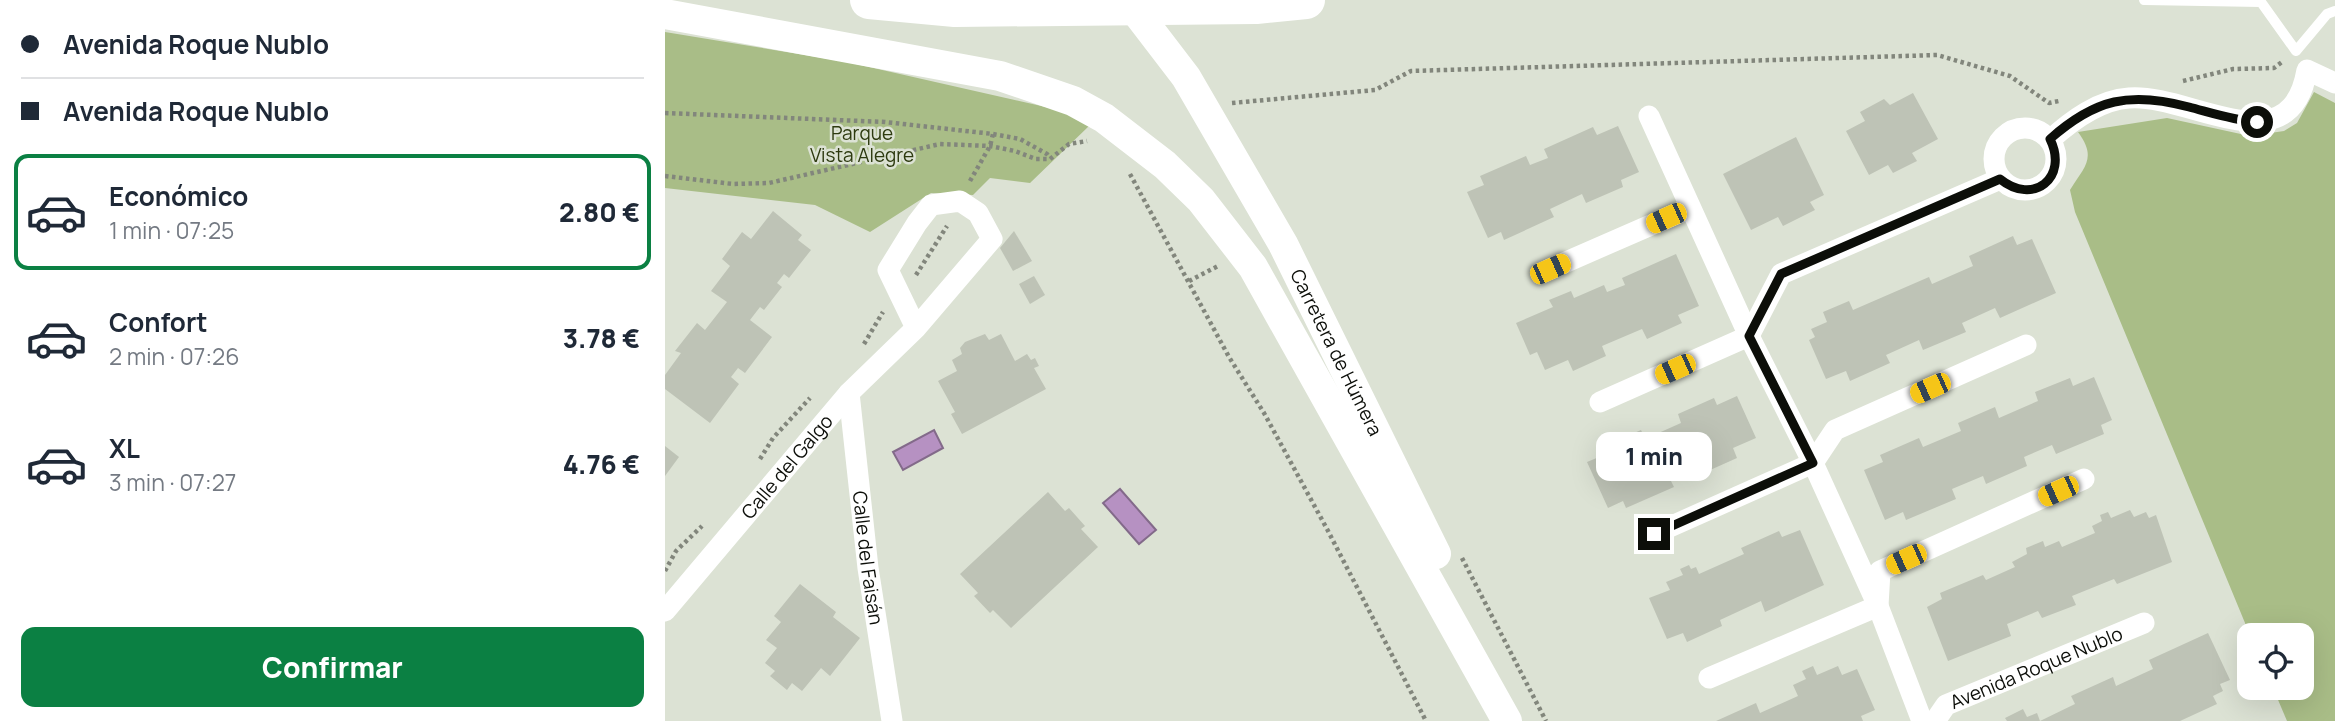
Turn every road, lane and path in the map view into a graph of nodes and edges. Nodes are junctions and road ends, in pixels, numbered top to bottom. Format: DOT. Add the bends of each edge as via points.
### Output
graph roads {
  1 [pos="869,0"];
  2 [pos="1127,0"];
  3 [pos="1305,0"];
  4 [pos="2144,0"];
  5 [pos="2335,11"];
  6 [pos="665,13"];
  7 [pos="2296,51"];
  8 [pos="1937,55"];
  9 [pos="2307,70"];
  10 [pos="2335,83"];
  11 [pos="1230,103"];
  12 [pos="665,113"];
  13 [pos="1649,116"];
  14 [pos="993,134"];
  15 [pos="2050,139"];
  16 [pos="1094,140"];
  17 [pos="989,146"];
  18 [pos="1050,159"];
  19 [pos="1128,171"];
  20 [pos="665,176"];
  21 [pos="2000,179"];
  22 [pos="960,201"];
  23 [pos="1690,208"];
  24 [pos="1550,269"];
  25 [pos="898,290"];
  26 [pos="916,328"];
  27 [pos="1749,336"];
  28 [pos="2026,345"];
  29 [pos="860,350"];
  30 [pos="817,391"];
  31 [pos="849,393"];
  32 [pos="1600,402"];
  33 [pos="758,460"];
  34 [pos="1813,463"];
  35 [pos="2084,479"];
  36 [pos="706,523"];
  37 [pos="1654,534"];
  38 [pos="665,571"];
  39 [pos="1878,606"];
  40 [pos="665,611"];
  41 [pos="2144,623"];
  42 [pos="1709,678"];
  43 [pos="892,721"];
  44 [pos="1426,721"];
  45 [pos="1507,721"];
  46 [pos="1518,721"];
  47 [pos="1921,721"];
  48 [pos="1935,721"];
  1 -- 3 [label="highway" via="955,8 1256,5"];
  2 -- 46 [label="main road, Carretera de Húmera" via="1186,77 1283,244"];
  4 -- 7 [label="lane" via="2260,2"];
  5 -- 7 [label="lane" via="2327,14"];
  6 -- 45 [label="main road" via="1000,76 1104,118 1165,165 1201,200 1253,267"];
  7 -- 9 [label="street"];
  8 -- 11 [label="path" via="1412,71 1375,90"];
  9 -- 10 [label="street"];
  9 -- 15 [label="street" via="2295,102 2274,119 2239,121 2158,100 2129,98 2083,114"];
  12 -- 14 [label="path" via="885,122"];
  13 -- 23 [label="street"];
  14 -- 17 [label="path"];
  14 -- 18 [label="path" via="1020,139"];
  15 -- 21 [label="street" via="2056,160 2042,186 2019,190"];
  15 -- 21 [label="street" via="2042,132 2021,128 2001,137 1993,158"];
  16 -- 18 [label="path" via="1069,144"];
  17 -- 18 [label="path"];
  17 -- 20 [label="path" via="940,144 769,183"];
  17 -- 22 [label="path"];
  19 -- 44 [label="path" via="1328,529"];
  21 -- 27 [label="street" via="1781,274"];
  22 -- 25 [label="path" via="918,273"];
  22 -- 25 [label="street" via="931,205 917,223 888,270"];
  22 -- 26 [label="street, Calle del Galgo" via="978,213 992,239"];
  23 -- 24 [label="street"];
  23 -- 27 [label="street"];
  25 -- 26 [label="street"];
  25 -- 29 [label="path"];
  26 -- 31 [label="street, Calle del Galgo"];
  27 -- 32 [label="street"];
  27 -- 34 [label="street"];
  28 -- 34 [label="street" via="1835,430"];
  30 -- 33 [label="path"];
  31 -- 40 [label="street, Calle del Galgo"];
  31 -- 43 [label="street, Calle del Faisán" via="868,568"];
  34 -- 37 [label="street"];
  34 -- 39 [label="street"];
  35 -- 39 [label="street" via="1880,571"];
  36 -- 38 [label="path" via="677,551"];
  39 -- 42 [label="street"];
  39 -- 47 [label="street"];
  41 -- 48 [label="street, Avenida Roque Nublo" via="1946,705"];
}
